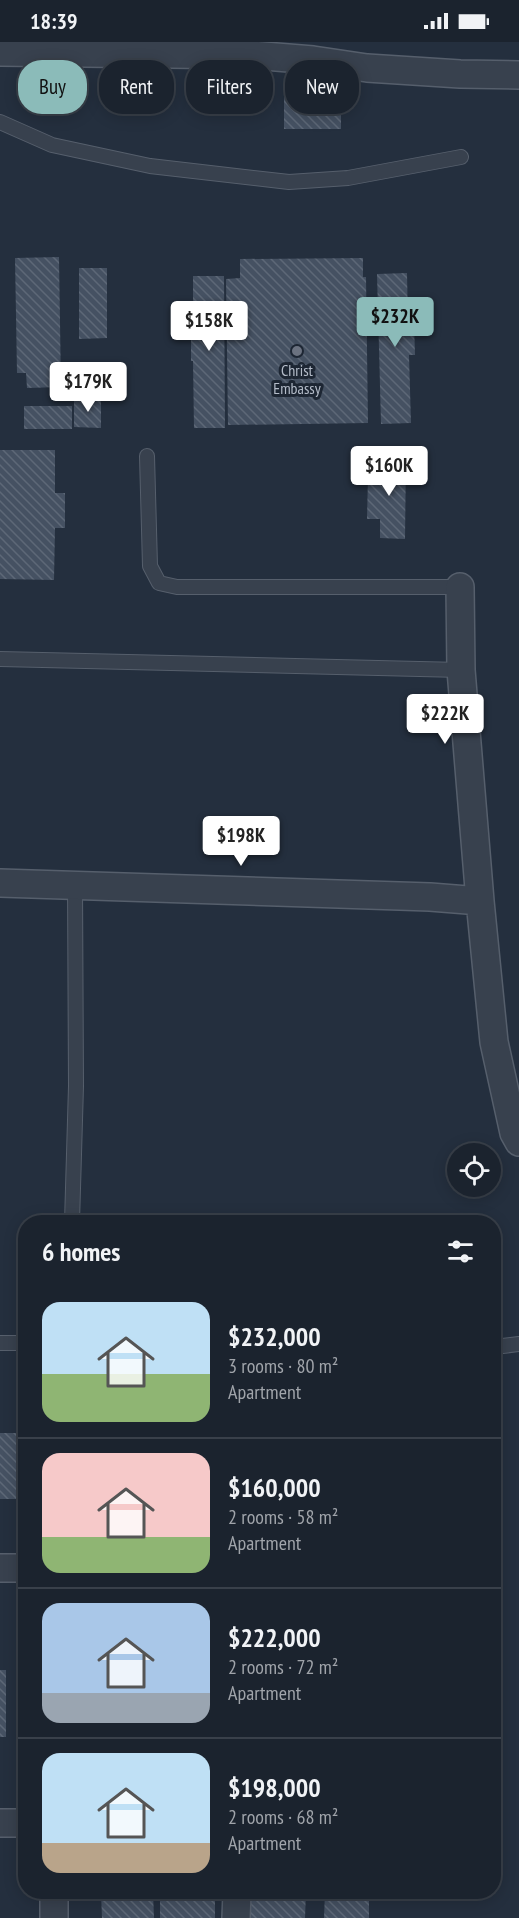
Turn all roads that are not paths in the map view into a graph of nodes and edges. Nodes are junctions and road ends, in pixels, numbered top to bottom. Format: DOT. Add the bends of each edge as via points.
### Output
graph roads {
  1 [pos="0,52"];
  2 [pos="519,75"];
  3 [pos="0,122"];
  4 [pos="460,157"];
  5 [pos="147,456"];
  6 [pos="460,587"];
  7 [pos="0,659"];
  8 [pos="461,670"];
  9 [pos="0,883"];
  10 [pos="75,884"];
  11 [pos="480,901"];
  12 [pos="519,1142"];
  13 [pos="72,1215"];
  14 [pos="0,1343"];
  15 [pos="18,1343"];
  16 [pos="519,1344"];
  17 [pos="501,1346"];
  18 [pos="0,1568"];
  19 [pos="18,1568"];
  20 [pos="0,1823"];
  21 [pos="18,1823"];
  22 [pos="54,1899"];
  23 [pos="237,1899"];
  24 [pos="54,1918"];
  25 [pos="236,1918"];
  1 -- 2 [label="street" via="252,55 367,68"];
  3 -- 4 [label="lane" via="52,145 150,166 289,182 348,178"];
  5 -- 6 [label="lane" via="150,566 159,583 177,587"];
  6 -- 8 [label="street"];
  7 -- 8 [label="lane"];
  8 -- 11 [label="street"];
  9 -- 10 [label="street"];
  10 -- 11 [label="street"];
  10 -- 13 [label="lane"];
  11 -- 12 [label="street" via="494,1042 513,1133"];
  14 -- 15 [label="lane"];
  16 -- 17 [label="lane"];
  18 -- 19 [label="street"];
  20 -- 21 [label="street"];
  22 -- 24 [label="street"];
  23 -- 25 [label="street"];
}
